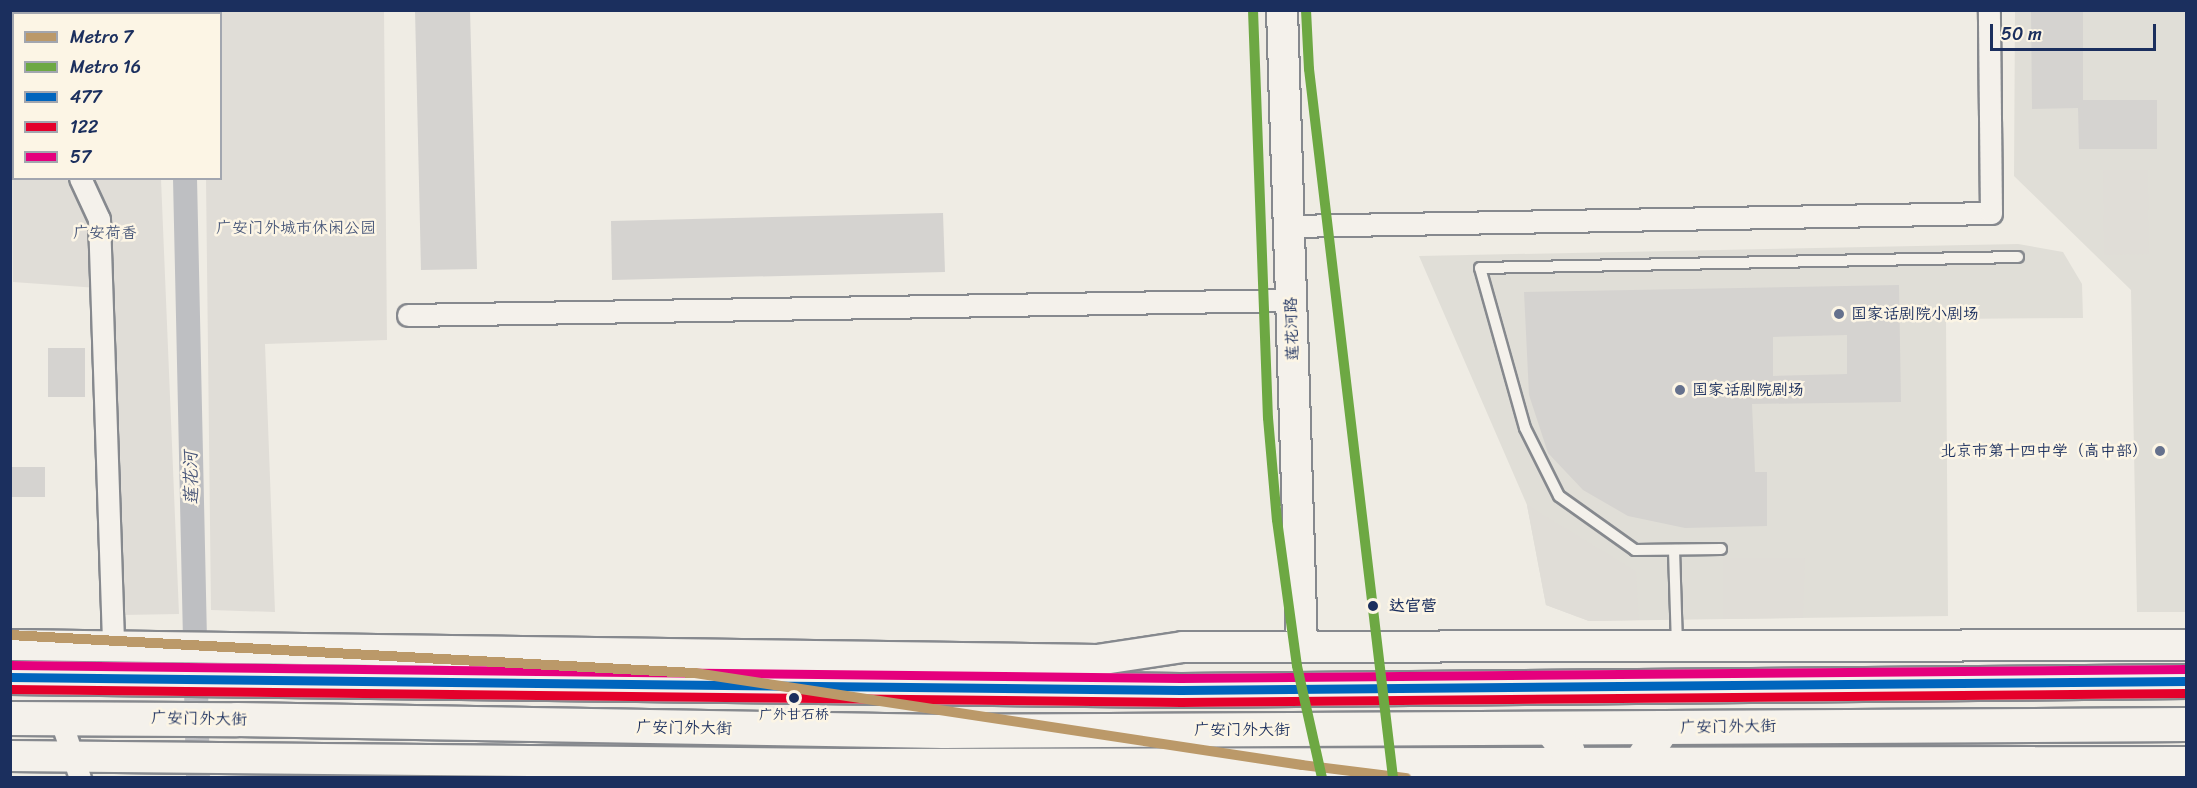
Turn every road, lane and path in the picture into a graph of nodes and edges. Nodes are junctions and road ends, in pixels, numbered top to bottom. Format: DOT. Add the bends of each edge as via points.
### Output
graph roads {
  1 [pos="1282,10"];
  2 [pos="1989,10"];
  3 [pos="81,180"];
  4 [pos="1290,226"];
  5 [pos="2018,257"];
  6 [pos="1291,300"];
  7 [pos="408,315"];
  8 [pos="1721,549"];
  9 [pos="1674,550"];
  10 [pos="10,645"];
  11 [pos="2187,645"];
  12 [pos="113,646"];
  13 [pos="1677,646"];
  14 [pos="1302,647"];
  15 [pos="140,662"];
  16 [pos="234,663"];
  17 [pos="10,676"];
  18 [pos="2187,681"];
  19 [pos="10,718"];
  20 [pos="60,718"];
  21 [pos="2187,724"];
  22 [pos="1928,725"];
  23 [pos="1550,728"];
  24 [pos="1663,728"];
  25 [pos="1359,752"];
  26 [pos="10,756"];
  27 [pos="1929,761"];
  28 [pos="2187,762"];
  29 [pos="76,766"];
  30 [pos="1571,771"];
  31 [pos="1638,771"];
  1 -- 4 [label="street, 莲花河路"];
  2 -- 4 [label="street" via="1991,213"];
  3 -- 12 [label="street" via="99,219"];
  4 -- 6 [label="street, 莲花河路"];
  5 -- 9 [label="lane" via="1480,268 1525,428 1559,496 1635,550"];
  6 -- 7 [label="street"];
  6 -- 14 [label="street, 莲花河路"];
  8 -- 9 [label="lane"];
  9 -- 13 [label="lane"];
  10 -- 12 [label="street"];
  11 -- 13 [label="street"];
  12 -- 15 [label="street"];
  13 -- 14 [label="street"];
  14 -- 16 [label="street" via="1182,647 1097,660"];
  15 -- 16 [label="highway"];
  15 -- 17 [label="highway"];
  16 -- 18 [label="highway" via="1181,690"];
  19 -- 20 [label="highway, 广安门外大街"];
  20 -- 25 [label="highway, 广安门外大街" via="853,731"];
  20 -- 29 [label="street"];
  21 -- 22 [label="highway, 广安门外大街"];
  22 -- 24 [label="highway, 广安门外大街"];
  22 -- 27 [label="street"];
  23 -- 24 [label="highway, 广安门外大街"];
  23 -- 25 [label="highway, 广安门外大街"];
  23 -- 30 [label="highway" via="1567,750"];
  24 -- 31 [label="highway"];
  25 -- 29 [label="street, 广安门外大街" via="854,764 127,756"];
  25 -- 30 [label="street, 广安门外大街"];
  26 -- 29 [label="street, 广安门外大街"];
  27 -- 28 [label="street, 广安门外大街"];
  27 -- 31 [label="street, 广安门外大街"];
  30 -- 31 [label="street, 广安门外大街"];
}
